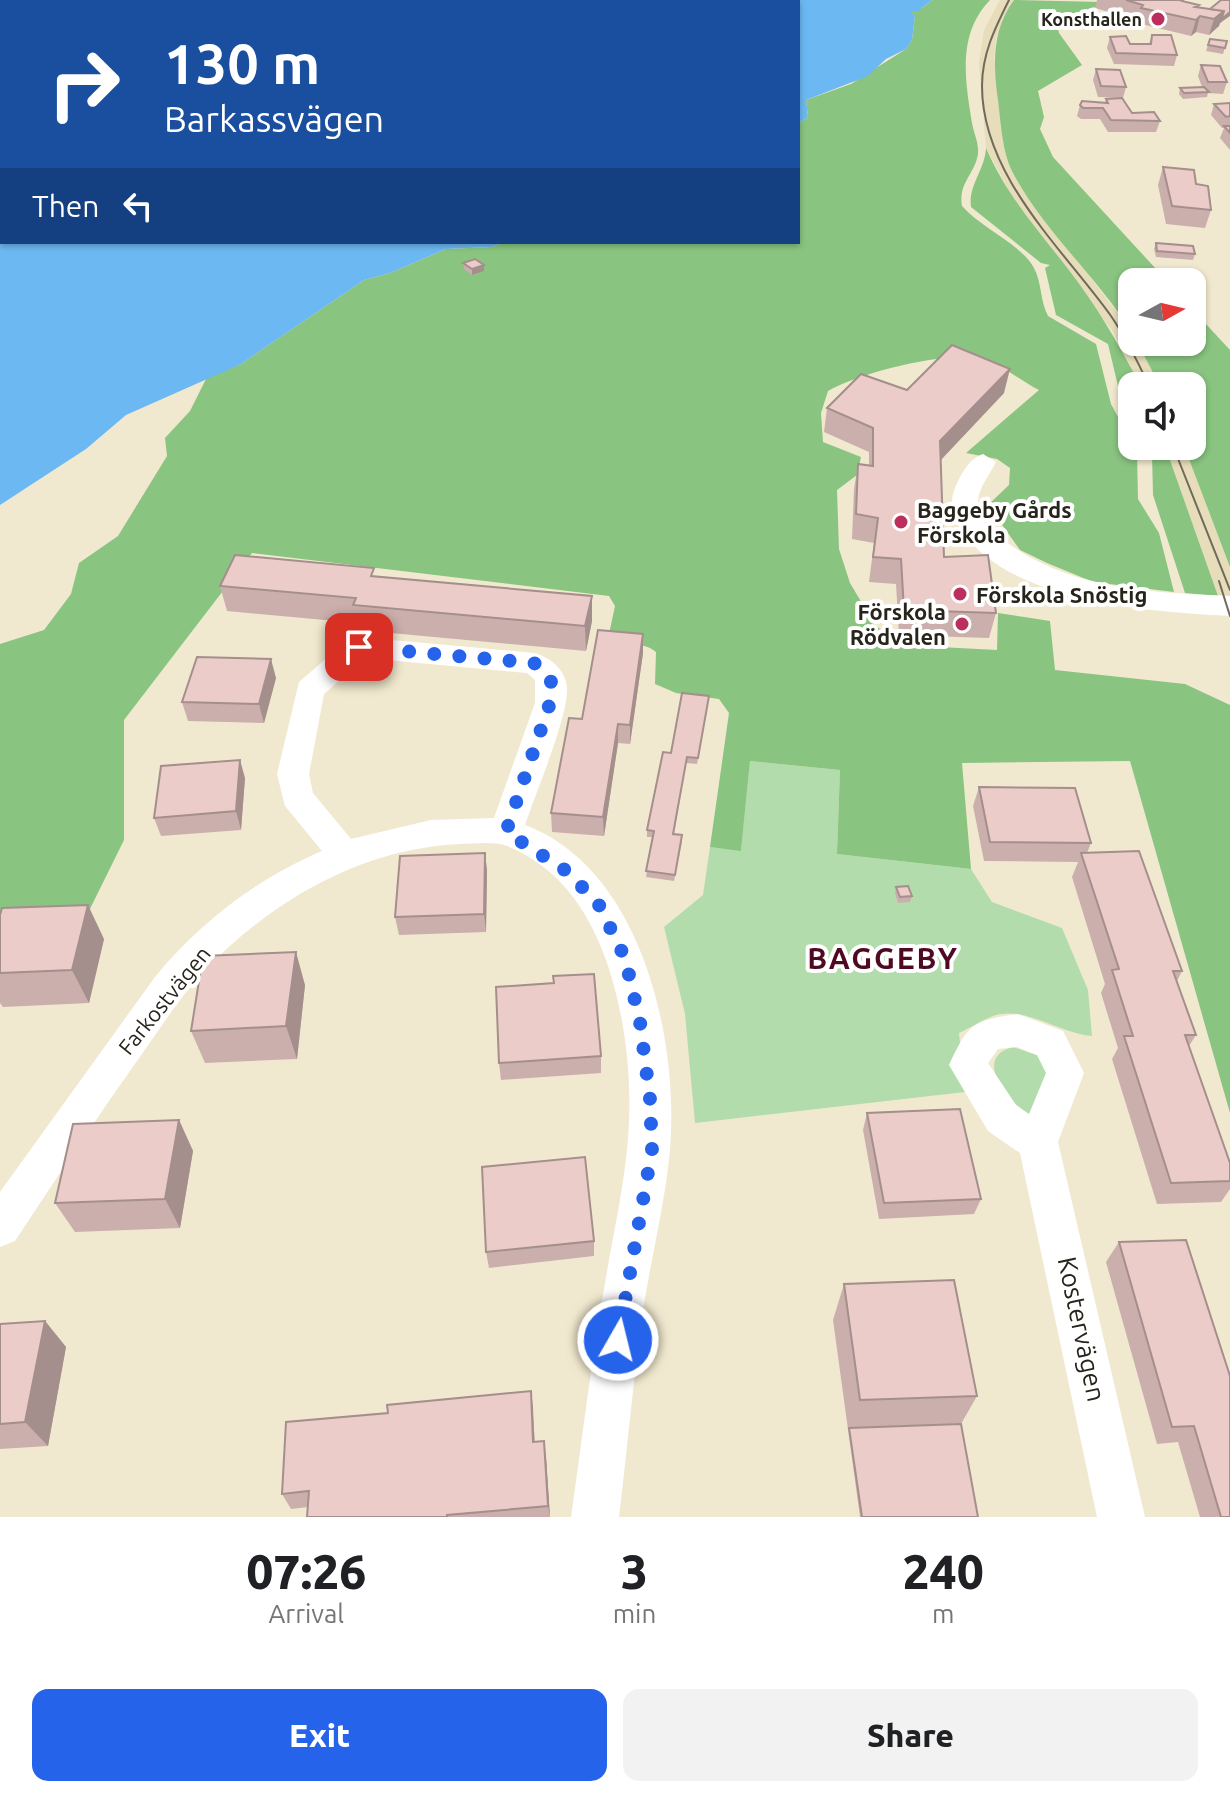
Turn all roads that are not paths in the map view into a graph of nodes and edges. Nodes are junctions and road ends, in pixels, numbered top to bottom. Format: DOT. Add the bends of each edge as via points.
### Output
graph roads {
  1 [pos="983,462"];
  2 [pos="1230,606"];
  3 [pos="506,832"];
  4 [pos="344,854"];
  5 [pos="1038,1142"];
  6 [pos="0,1227"];
  7 [pos="595,1517"];
  8 [pos="1121,1517"];
  1 -- 2 [label="street" via="965,496 967,512 974,528 1007,557 1042,576 1104,592"];
  3 -- 4 [label="street, Farkostvägen" via="455,831 393,839"];
  3 -- 4 [label="street" via="550,703 550,674 534,663 359,647 310,690 293,774 297,797"];
  3 -- 7 [label="street" via="565,870 598,903 625,958 640,1022 652,1150 625,1287"];
  4 -- 6 [label="street, Farkostvägen" via="253,907 190,962 88,1097"];
  5 -- 8 [label="street, Kostervägen"];
}
